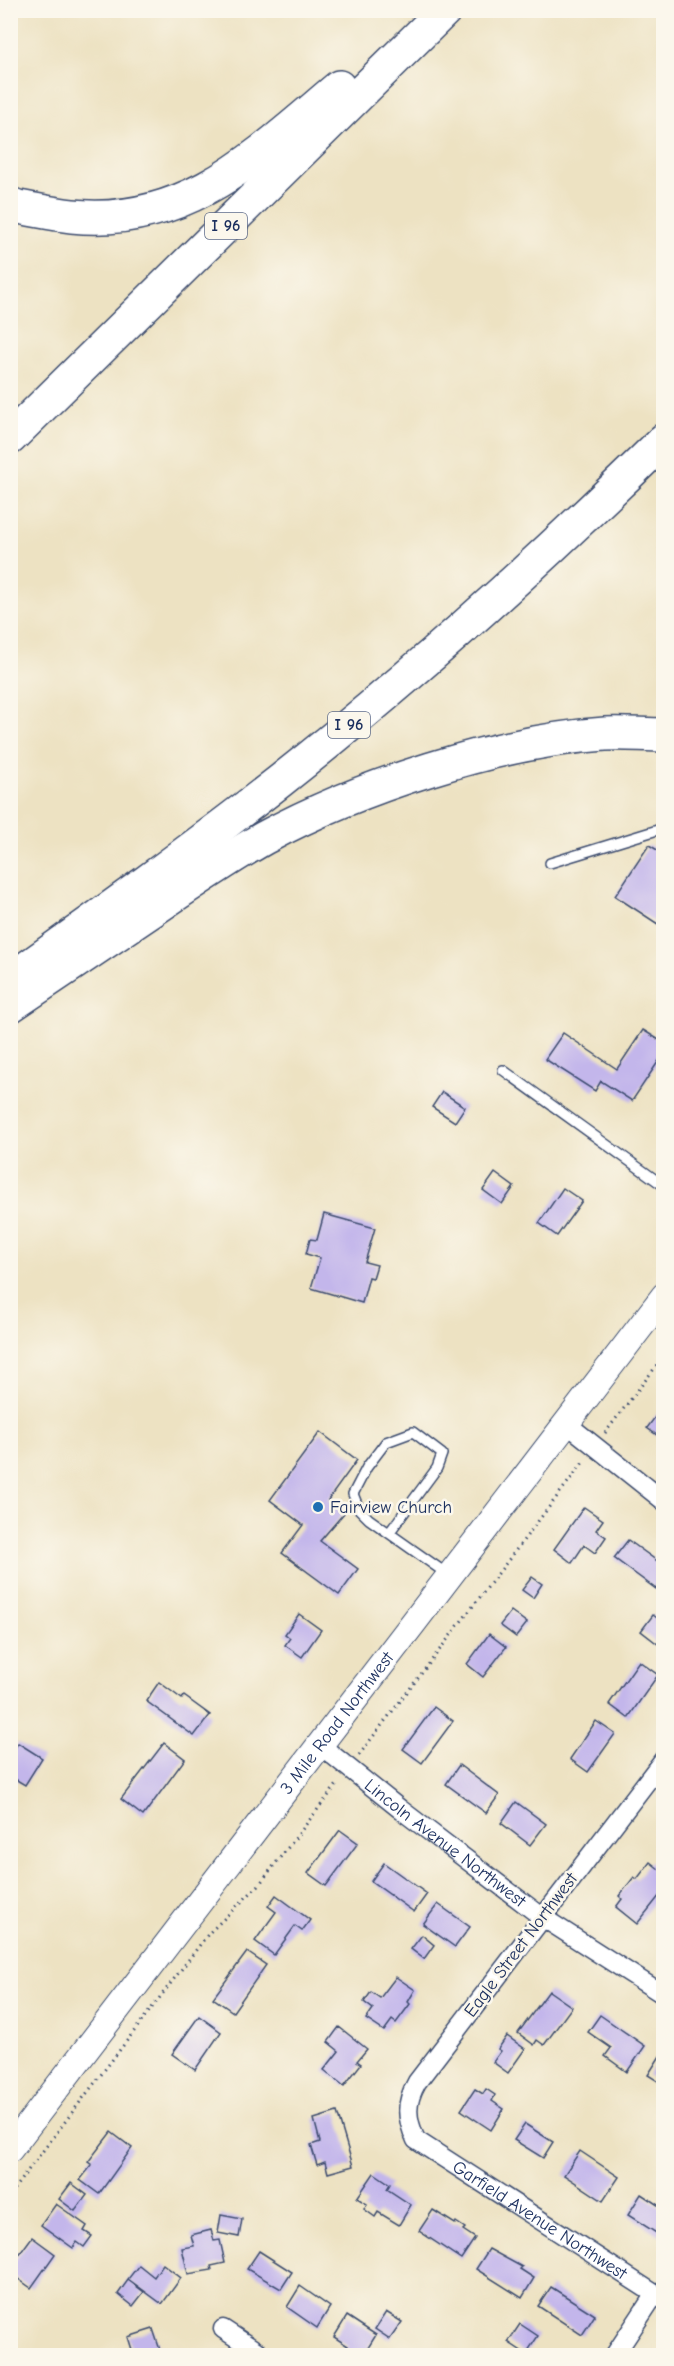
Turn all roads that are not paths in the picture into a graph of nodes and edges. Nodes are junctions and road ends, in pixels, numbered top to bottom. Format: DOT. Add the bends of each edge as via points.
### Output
graph roads {
  1 [pos="443,12"];
  2 [pos="10,204"];
  3 [pos="10,438"];
  4 [pos="663,440"];
  5 [pos="663,735"];
  6 [pos="663,828"];
  7 [pos="550,863"];
  8 [pos="10,980"];
  9 [pos="10,1006"];
  10 [pos="503,1071"];
  11 [pos="663,1186"];
  12 [pos="663,1296"];
  13 [pos="567,1424"];
  14 [pos="663,1501"];
  15 [pos="389,1533"];
  16 [pos="449,1576"];
  17 [pos="320,1744"];
  18 [pos="663,1759"];
  19 [pos="542,1917"];
  20 [pos="663,1995"];
  21 [pos="416,2139"];
  22 [pos="10,2149"];
  23 [pos="659,2297"];
  24 [pos="223,2329"];
  25 [pos="264,2355"];
  26 [pos="614,2355"];
  1 -- 2 [label="highway" via="389,44 246,165 206,190 162,208 116,216 73,216"];
  1 -- 3 [label="highway, I 96"];
  4 -- 8 [label="highway, I 96" via="514,584 281,781"];
  5 -- 9 [label="highway" via="605,734 481,756 398,780 323,809 263,838 213,869"];
  6 -- 7 [label="lane"];
  10 -- 11 [label="lane"];
  12 -- 13 [label="main road, 3 Mile Road Northwest"];
  13 -- 14 [label="street"];
  13 -- 16 [label="main road, 3 Mile Road Northwest"];
  15 -- 15 [label="lane" via="359,1509 353,1494 386,1442 413,1432 442,1454 437,1468"];
  15 -- 16 [label="lane"];
  16 -- 17 [label="main road, 3 Mile Road Northwest"];
  17 -- 19 [label="street, Lincoln Avenue Northwest"];
  17 -- 22 [label="main road, 3 Mile Road Northwest"];
  18 -- 19 [label="street, Eagle Street Northwest"];
  19 -- 20 [label="street, Lincoln Avenue Northwest"];
  19 -- 21 [label="street, Eagle Street Northwest" via="408,2097 408,2123"];
  21 -- 23 [label="street, Garfield Avenue Northwest"];
  23 -- 26 [label="street"];
  24 -- 25 [label="street"];
}
